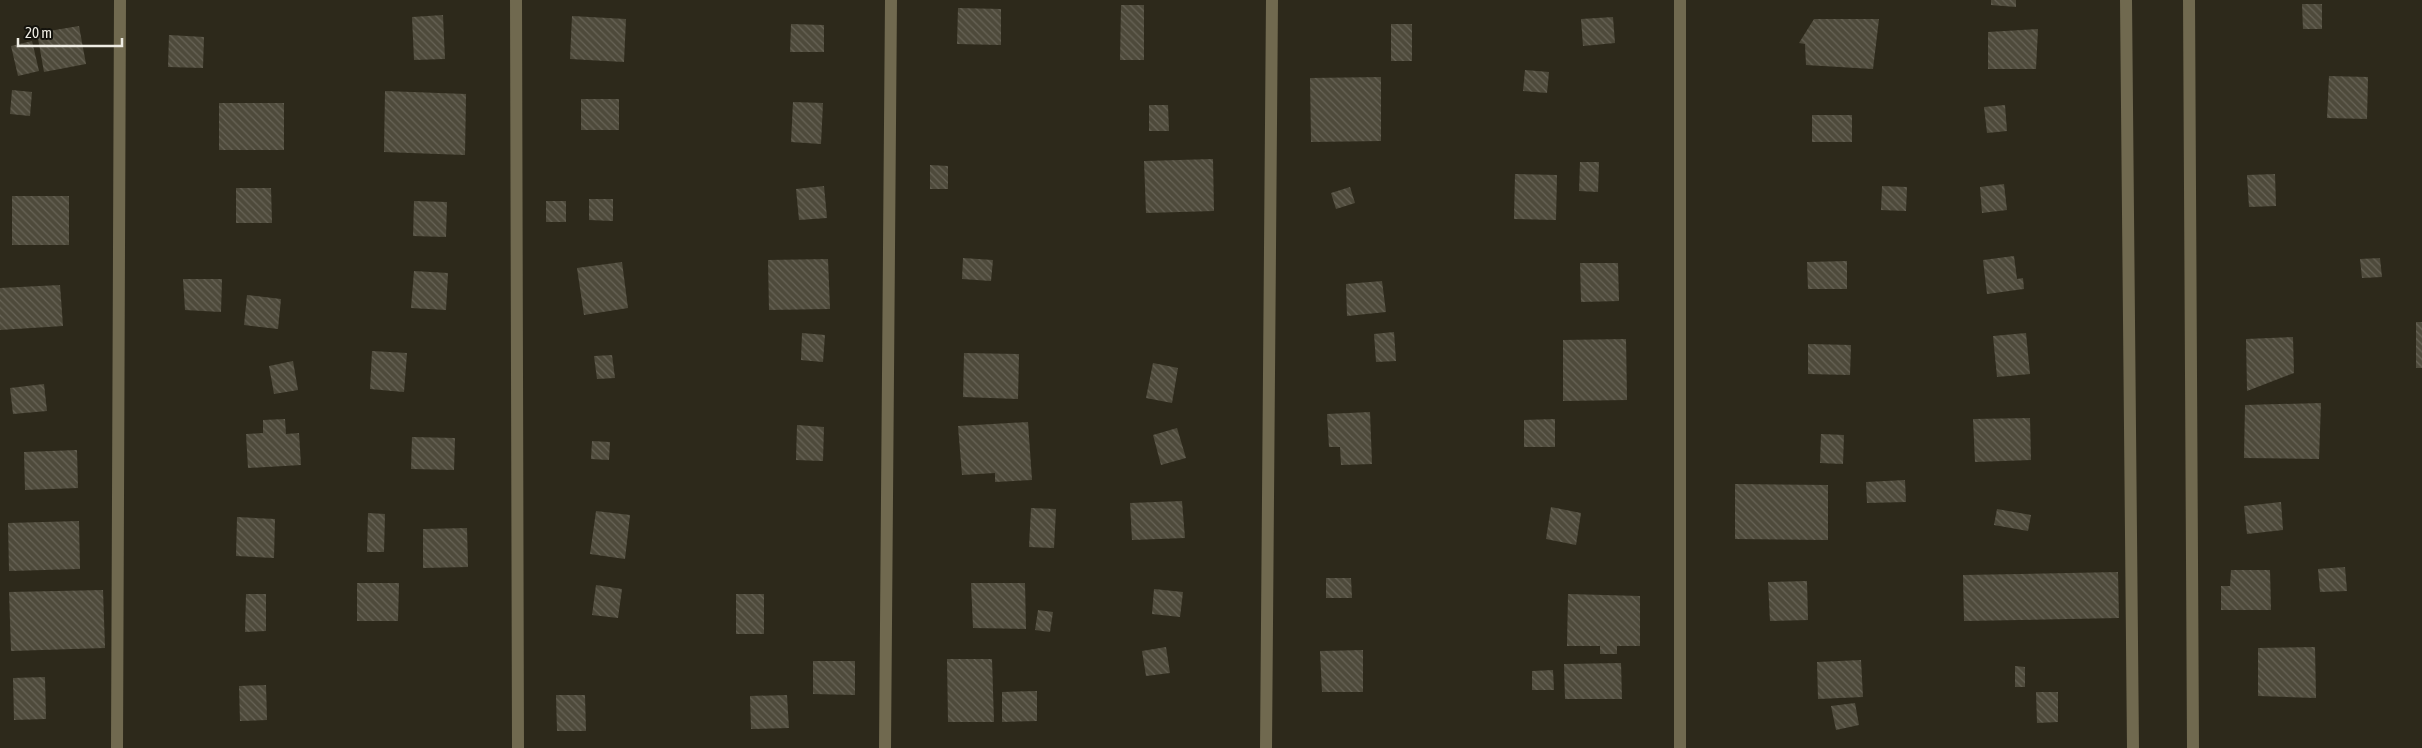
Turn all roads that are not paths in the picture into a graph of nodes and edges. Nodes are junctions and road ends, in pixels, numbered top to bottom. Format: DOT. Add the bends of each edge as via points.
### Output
graph roads {
  1 [pos="120,0"];
  2 [pos="516,0"];
  3 [pos="891,0"];
  4 [pos="1272,0"];
  5 [pos="1680,0"];
  6 [pos="2126,0"];
  7 [pos="2188,0"];
  8 [pos="118,748"];
  9 [pos="518,748"];
  10 [pos="885,748"];
  11 [pos="1266,748"];
  12 [pos="1680,748"];
  13 [pos="2133,748"];
  14 [pos="2193,748"];
  1 -- 8 [label="street"];
  2 -- 9 [label="street"];
  3 -- 10 [label="street"];
  4 -- 11 [label="street"];
  5 -- 12 [label="street"];
  6 -- 13 [label="street"];
  7 -- 14 [label="street"];
}
